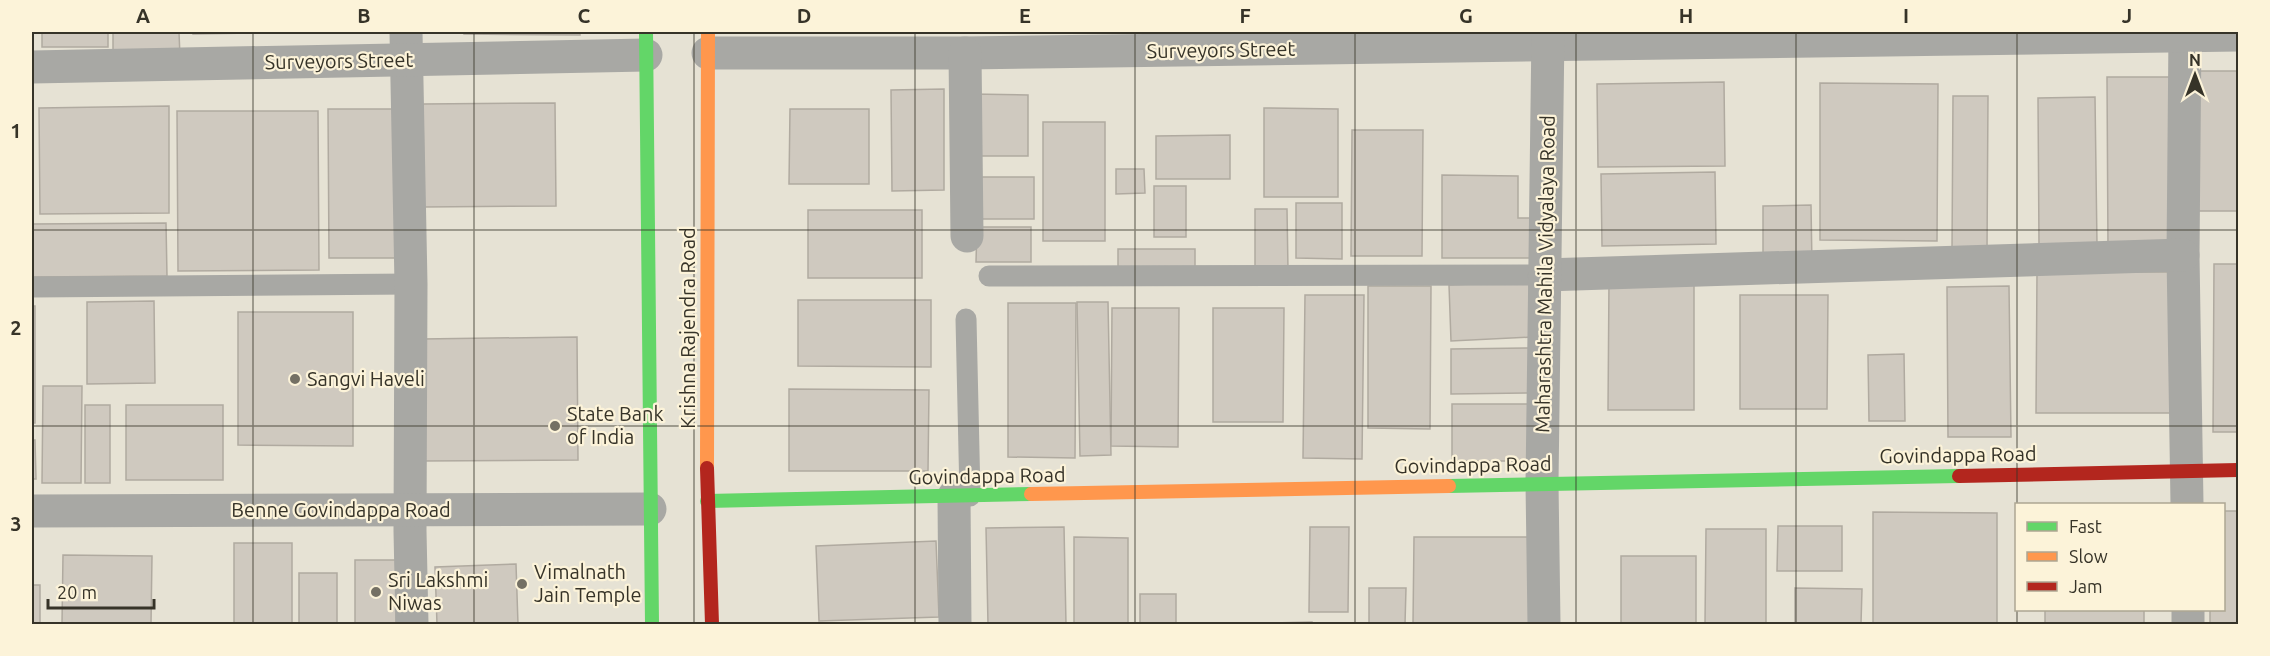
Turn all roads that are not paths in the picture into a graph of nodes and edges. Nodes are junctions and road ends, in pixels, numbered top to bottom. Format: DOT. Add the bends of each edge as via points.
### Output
graph roads {
  1 [pos="2185,34"];
  2 [pos="2238,35"];
  3 [pos="1548,38"];
  4 [pos="708,42"];
  5 [pos="646,43"];
  6 [pos="406,46"];
  7 [pos="956,46"];
  8 [pos="32,67"];
  9 [pos="967,236"];
  10 [pos="2183,255"];
  11 [pos="1544,275"];
  12 [pos="989,276"];
  13 [pos="411,284"];
  14 [pos="32,287"];
  15 [pos="966,319"];
  16 [pos="2186,470"];
  17 [pos="2238,470"];
  18 [pos="1542,483"];
  19 [pos="962,496"];
  20 [pos="707,501"];
  21 [pos="2187,503"];
  22 [pos="410,509"];
  23 [pos="650,509"];
  24 [pos="32,511"];
  25 [pos="412,624"];
  26 [pos="652,624"];
  27 [pos="712,624"];
  28 [pos="956,624"];
  29 [pos="1544,624"];
  1 -- 2 [label="street, Surveyors Street"];
  1 -- 3 [label="street, Surveyors Street"];
  1 -- 10 [label="street"];
  3 -- 7 [label="street, Surveyors Street"];
  3 -- 11 [label="street, Maharashtra Mahila Vidyalaya Road"];
  4 -- 7 [label="street, Surveyors Street"];
  4 -- 20 [label="street, Krishna Rajendra Road"];
  5 -- 6 [label="street, Surveyors Street"];
  5 -- 23 [label="street, Krishna Rajendra Road"];
  6 -- 8 [label="street, Surveyors Street"];
  6 -- 13 [label="street"];
  7 -- 9 [label="street"];
  10 -- 11 [label="street"];
  10 -- 16 [label="street"];
  11 -- 12 [label="lane"];
  11 -- 18 [label="street, Maharashtra Mahila Vidyalaya Road"];
  13 -- 14 [label="lane"];
  13 -- 22 [label="street"];
  15 -- 19 [label="lane"];
  16 -- 17 [label="street, Govindappa Road"];
  16 -- 18 [label="street, Govindappa Road"];
  16 -- 21 [label="street"];
  18 -- 19 [label="street, Govindappa Road"];
  18 -- 29 [label="street, Maharashtra Mahila Vidyalaya Road"];
  19 -- 20 [label="street, Govindappa Road"];
  19 -- 28 [label="street"];
  20 -- 27 [label="street, Krishna Rajendra Road"];
  22 -- 23 [label="street, Benne Govindappa Road"];
  22 -- 24 [label="street, Benne Govindappa Road"];
  22 -- 25 [label="street"];
  23 -- 26 [label="street, Krishna Rajendra Road"];
}
